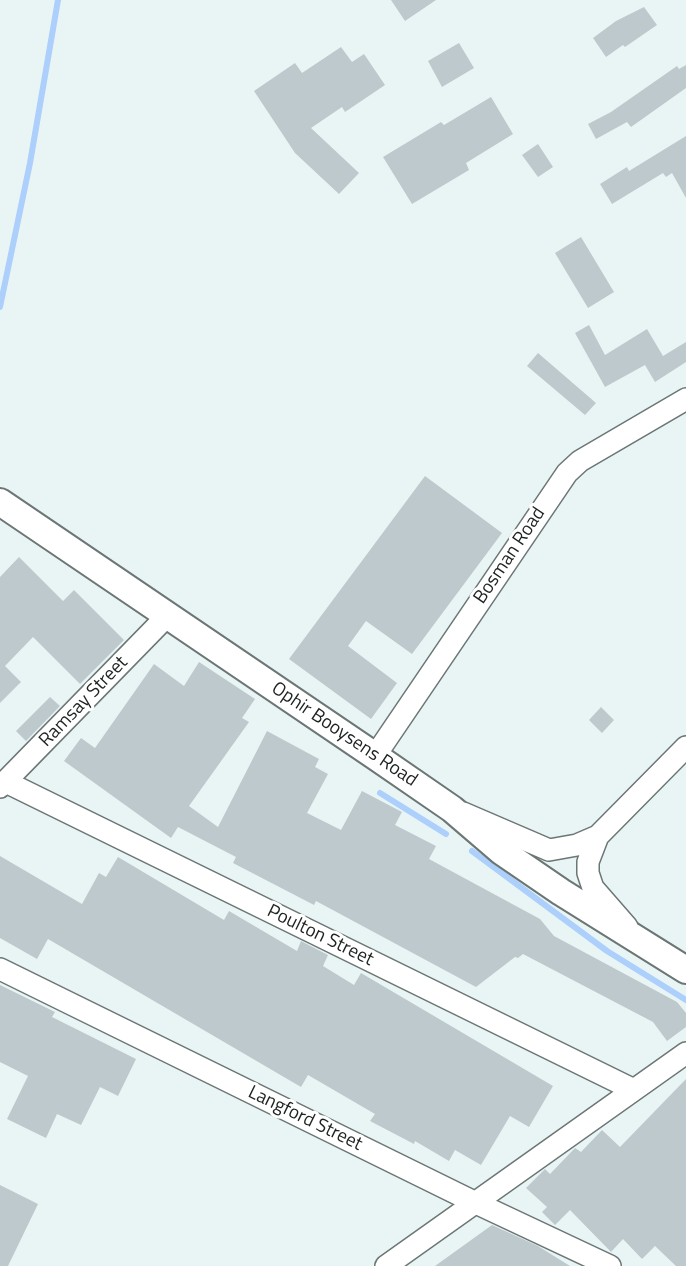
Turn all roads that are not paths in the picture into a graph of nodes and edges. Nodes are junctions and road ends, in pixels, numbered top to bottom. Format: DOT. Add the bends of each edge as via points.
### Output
graph roads {
  1 [pos="686,399"];
  2 [pos="0,502"];
  3 [pos="167,616"];
  4 [pos="686,747"];
  5 [pos="375,756"];
  6 [pos="3,784"];
  7 [pos="452,809"];
  8 [pos="598,836"];
  9 [pos="635,939"];
  10 [pos="0,969"];
  11 [pos="686,970"];
  12 [pos="686,1053"];
  13 [pos="634,1090"];
  14 [pos="476,1203"];
  15 [pos="386,1266"];
  16 [pos="610,1266"];
  1 -- 5 [label="street, Bosman Road" via="567,472"];
  2 -- 3 [label="main road, Ophir Booysens Road"];
  3 -- 5 [label="main road, Ophir Booysens Road"];
  3 -- 6 [label="street, Ramsay Street"];
  4 -- 8 [label="street"];
  5 -- 7 [label="main road, Ophir Booysens Road"];
  6 -- 13 [label="street, Poulton Street"];
  7 -- 8 [label="street" via="549,850"];
  7 -- 9 [label="main road, Ophir Booysens Road" via="501,851"];
  8 -- 9 [label="street" via="588,862 589,881"];
  9 -- 11 [label="main road, Ophir Booysens Road"];
  10 -- 14 [label="street, Langford Street"];
  12 -- 13 [label="street"];
  13 -- 14 [label="street"];
  14 -- 15 [label="street"];
  14 -- 16 [label="street, Langford Street"];
}
